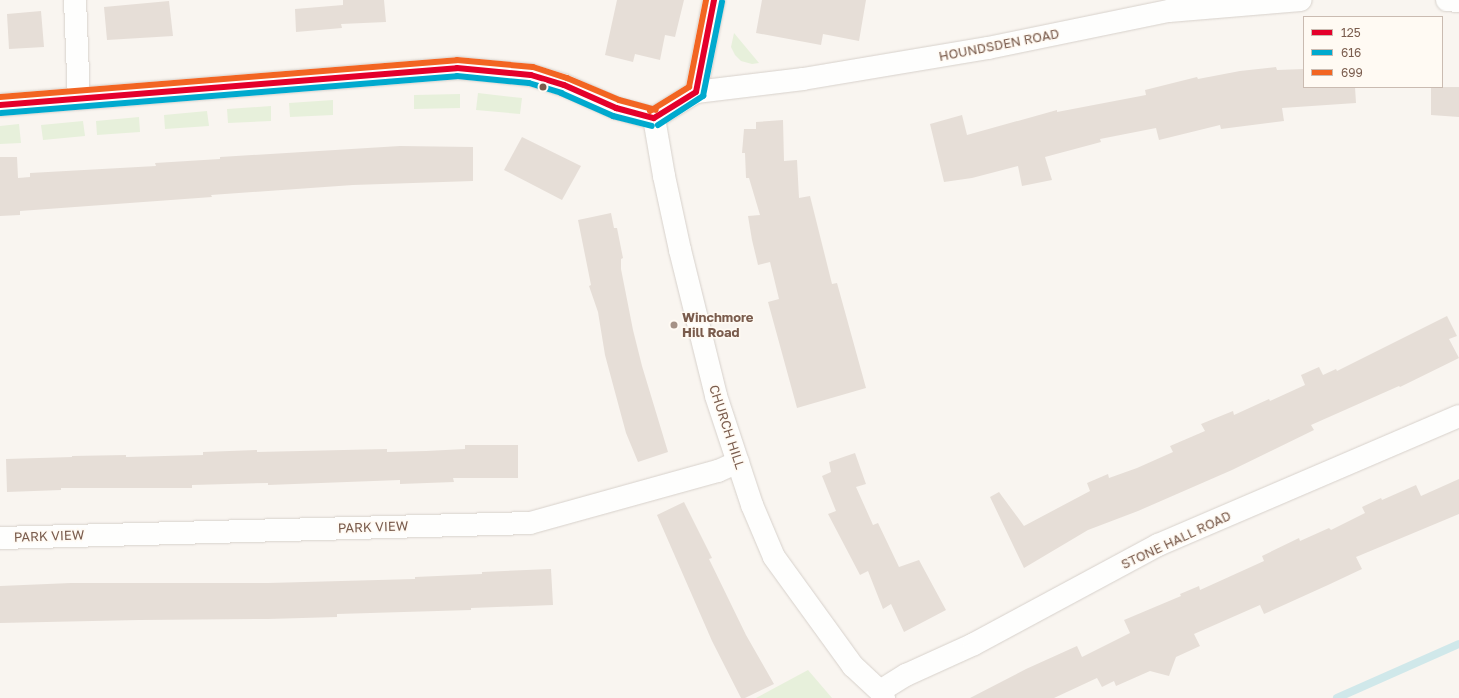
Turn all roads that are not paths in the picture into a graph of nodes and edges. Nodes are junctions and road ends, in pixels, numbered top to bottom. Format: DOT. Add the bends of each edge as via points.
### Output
graph roads {
  1 [pos="75,0"];
  2 [pos="714,0"];
  3 [pos="1301,0"];
  4 [pos="1447,0"];
  5 [pos="1459,1"];
  6 [pos="696,92"];
  7 [pos="79,98"];
  8 [pos="0,104"];
  9 [pos="654,118"];
  10 [pos="1459,416"];
  11 [pos="738,462"];
  12 [pos="0,538"];
  13 [pos="882,694"];
  1 -- 7 [label="street"];
  2 -- 6 [label="street"];
  3 -- 6 [label="street, HOUNDSDEN ROAD" via="1169,11 988,48 803,79"];
  4 -- 5 [label="street"];
  6 -- 9 [label="street"];
  7 -- 8 [label="street"];
  7 -- 9 [label="street" via="457,68 531,75 564,85 616,108"];
  9 -- 11 [label="street, CHURCH HILL" via="680,250 716,396"];
  10 -- 13 [label="street, STONE HALL ROAD" via="1158,545 974,644 906,675"];
  11 -- 12 [label="street, PARK VIEW" via="718,471 530,523"];
  11 -- 13 [label="street, CHURCH HILL" via="752,505 774,557 853,666"];
}
